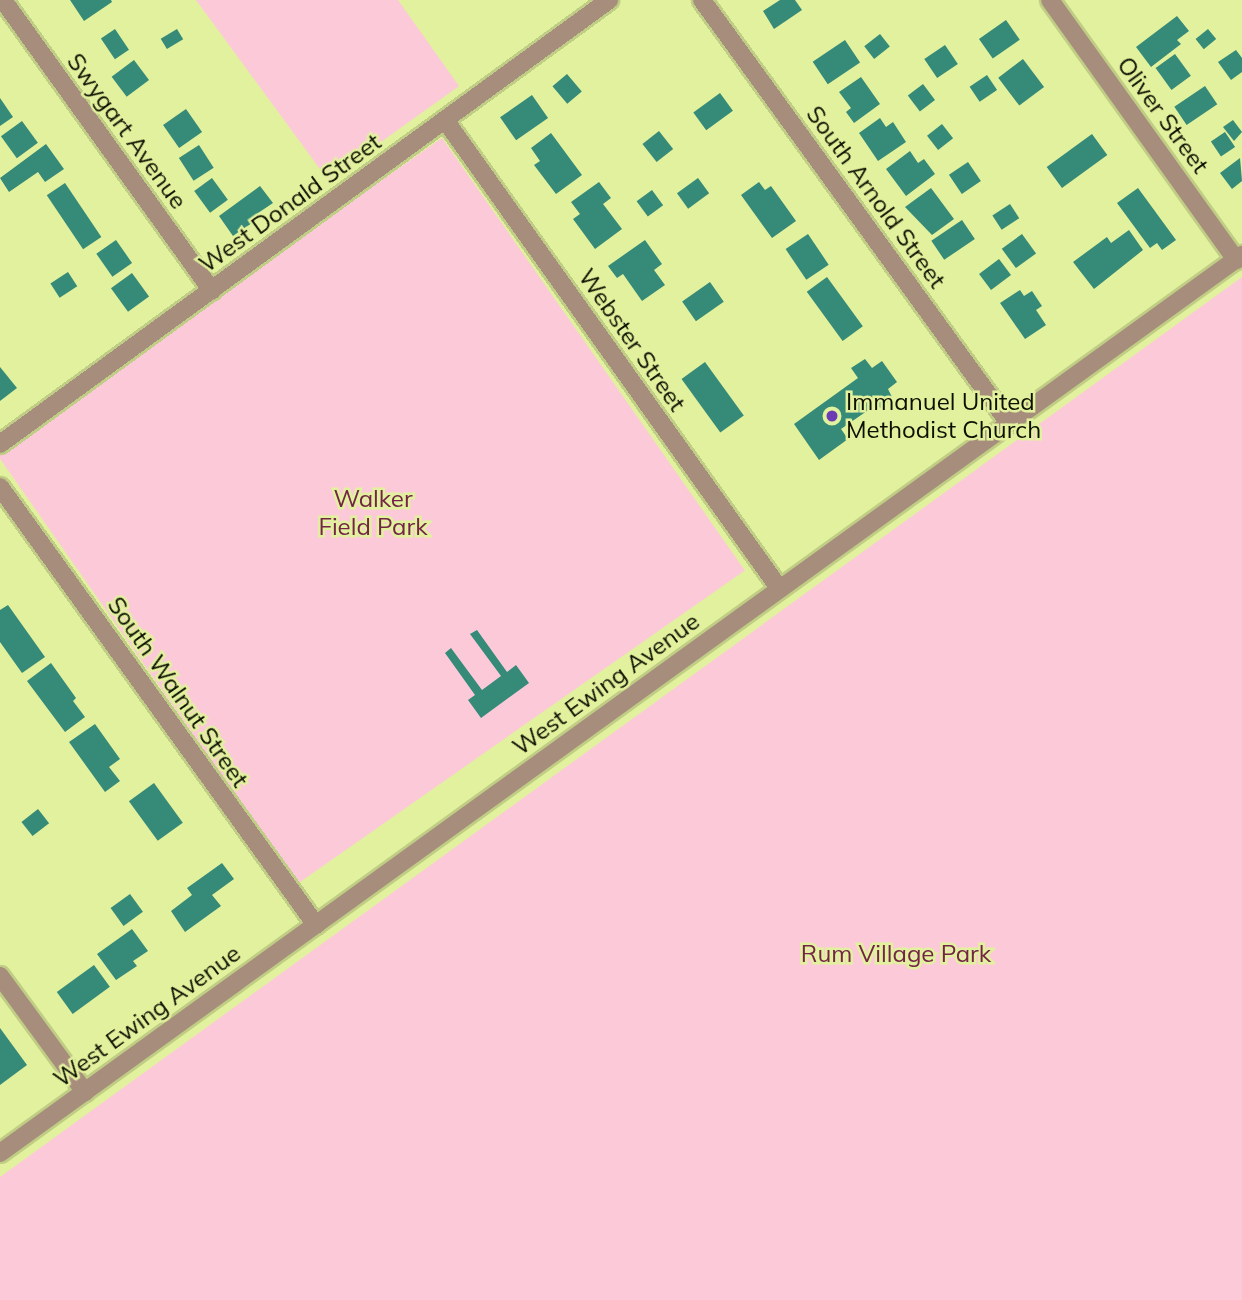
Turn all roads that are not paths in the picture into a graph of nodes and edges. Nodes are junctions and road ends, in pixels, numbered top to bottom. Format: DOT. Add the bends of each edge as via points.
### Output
graph roads {
  1 [pos="3,0"];
  2 [pos="608,0"];
  3 [pos="702,0"];
  4 [pos="1050,0"];
  5 [pos="445,120"];
  6 [pos="1239,257"];
  7 [pos="212,291"];
  8 [pos="1009,423"];
  9 [pos="0,444"];
  10 [pos="0,486"];
  11 [pos="779,588"];
  12 [pos="316,925"];
  13 [pos="0,975"];
  14 [pos="85,1092"];
  15 [pos="0,1153"];
  1 -- 7 [label="street, Swygart Avenue"];
  2 -- 5 [label="street, West Donald Street"];
  3 -- 8 [label="street, South Arnold Street"];
  4 -- 6 [label="street, Oliver Street"];
  5 -- 7 [label="street, West Donald Street"];
  5 -- 11 [label="street, Webster Street"];
  6 -- 8 [label="street, West Ewing Avenue"];
  7 -- 9 [label="street, West Donald Street"];
  8 -- 11 [label="street, West Ewing Avenue"];
  10 -- 12 [label="street, South Walnut Street"];
  11 -- 12 [label="street, West Ewing Avenue"];
  12 -- 14 [label="street, West Ewing Avenue"];
  13 -- 14 [label="street"];
  14 -- 15 [label="street, West Ewing Avenue"];
}
